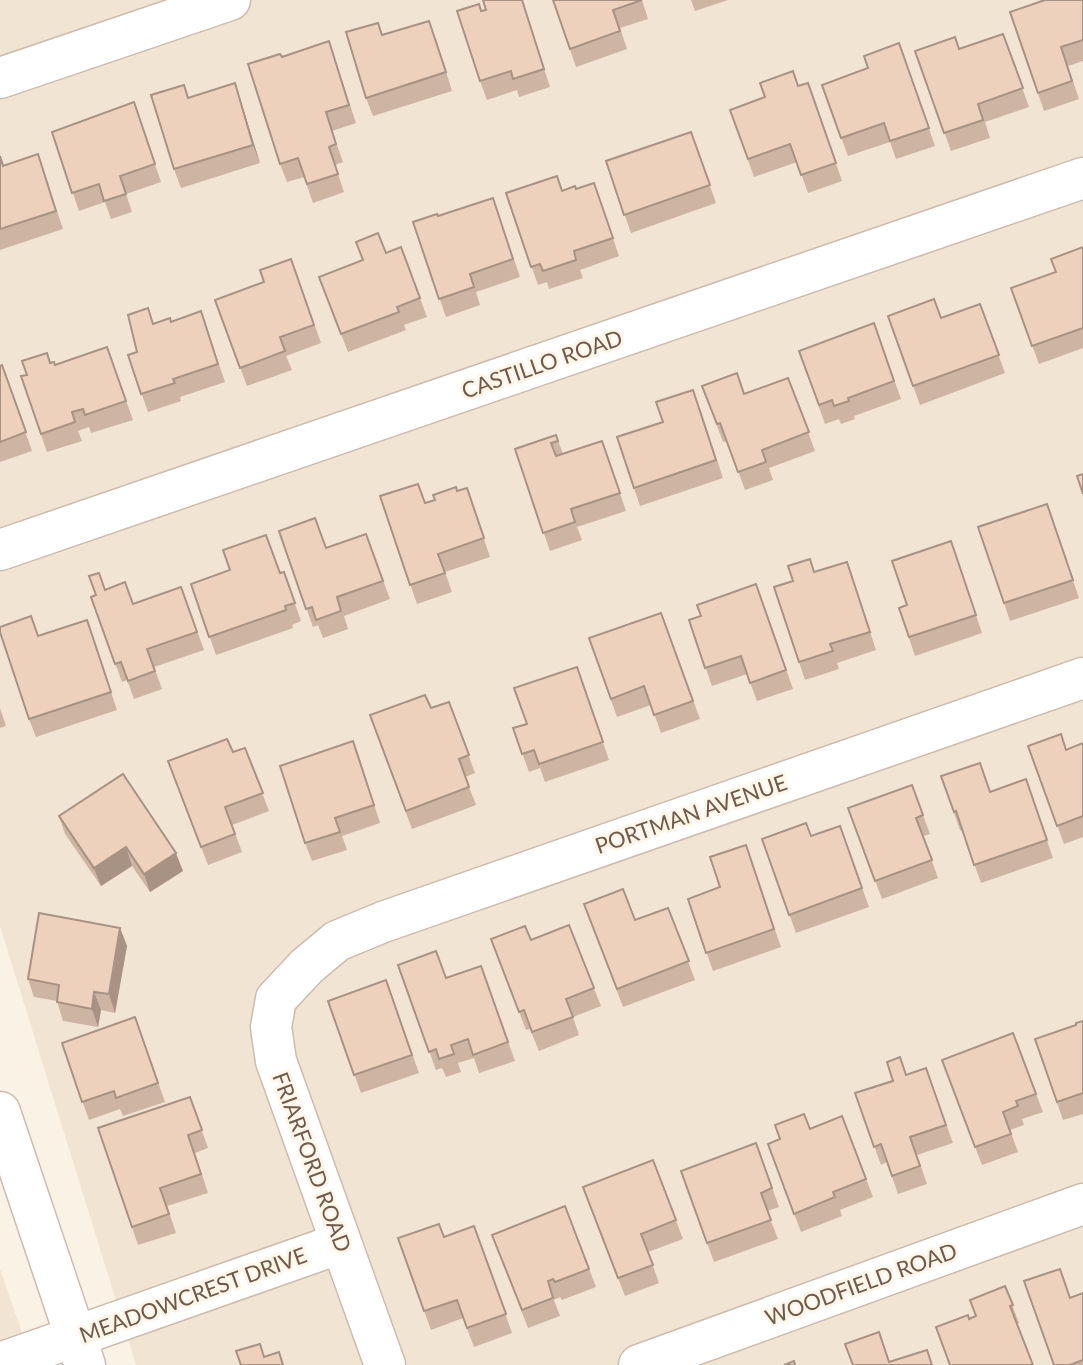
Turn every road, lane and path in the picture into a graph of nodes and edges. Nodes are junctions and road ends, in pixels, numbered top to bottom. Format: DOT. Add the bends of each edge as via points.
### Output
graph roads {
  1 [pos="230,0"];
  2 [pos="0,78"];
  3 [pos="1083,178"];
  4 [pos="0,550"];
  5 [pos="1083,678"];
  6 [pos="307,966"];
  7 [pos="0,1112"];
  8 [pos="1083,1204"];
  9 [pos="341,1243"];
  10 [pos="81,1351"];
  11 [pos="0,1363"];
  12 [pos="385,1365"];
  13 [pos="639,1365"];
  1 -- 2 [label="street"];
  3 -- 4 [label="street, CASTILLO ROAD"];
  5 -- 6 [label="street, PORTMAN AVENUE" via="383,922 337,941"];
  6 -- 9 [label="street, FRIARFORD ROAD" via="276,999 271,1027 276,1061"];
  7 -- 10 [label="street"];
  8 -- 13 [label="street, WOODFIELD ROAD"];
  9 -- 10 [label="street, MEADOWCREST DRIVE"];
  9 -- 12 [label="street, FRIARFORD ROAD"];
  10 -- 11 [label="street, MEADOWCREST DRIVE"];
}
